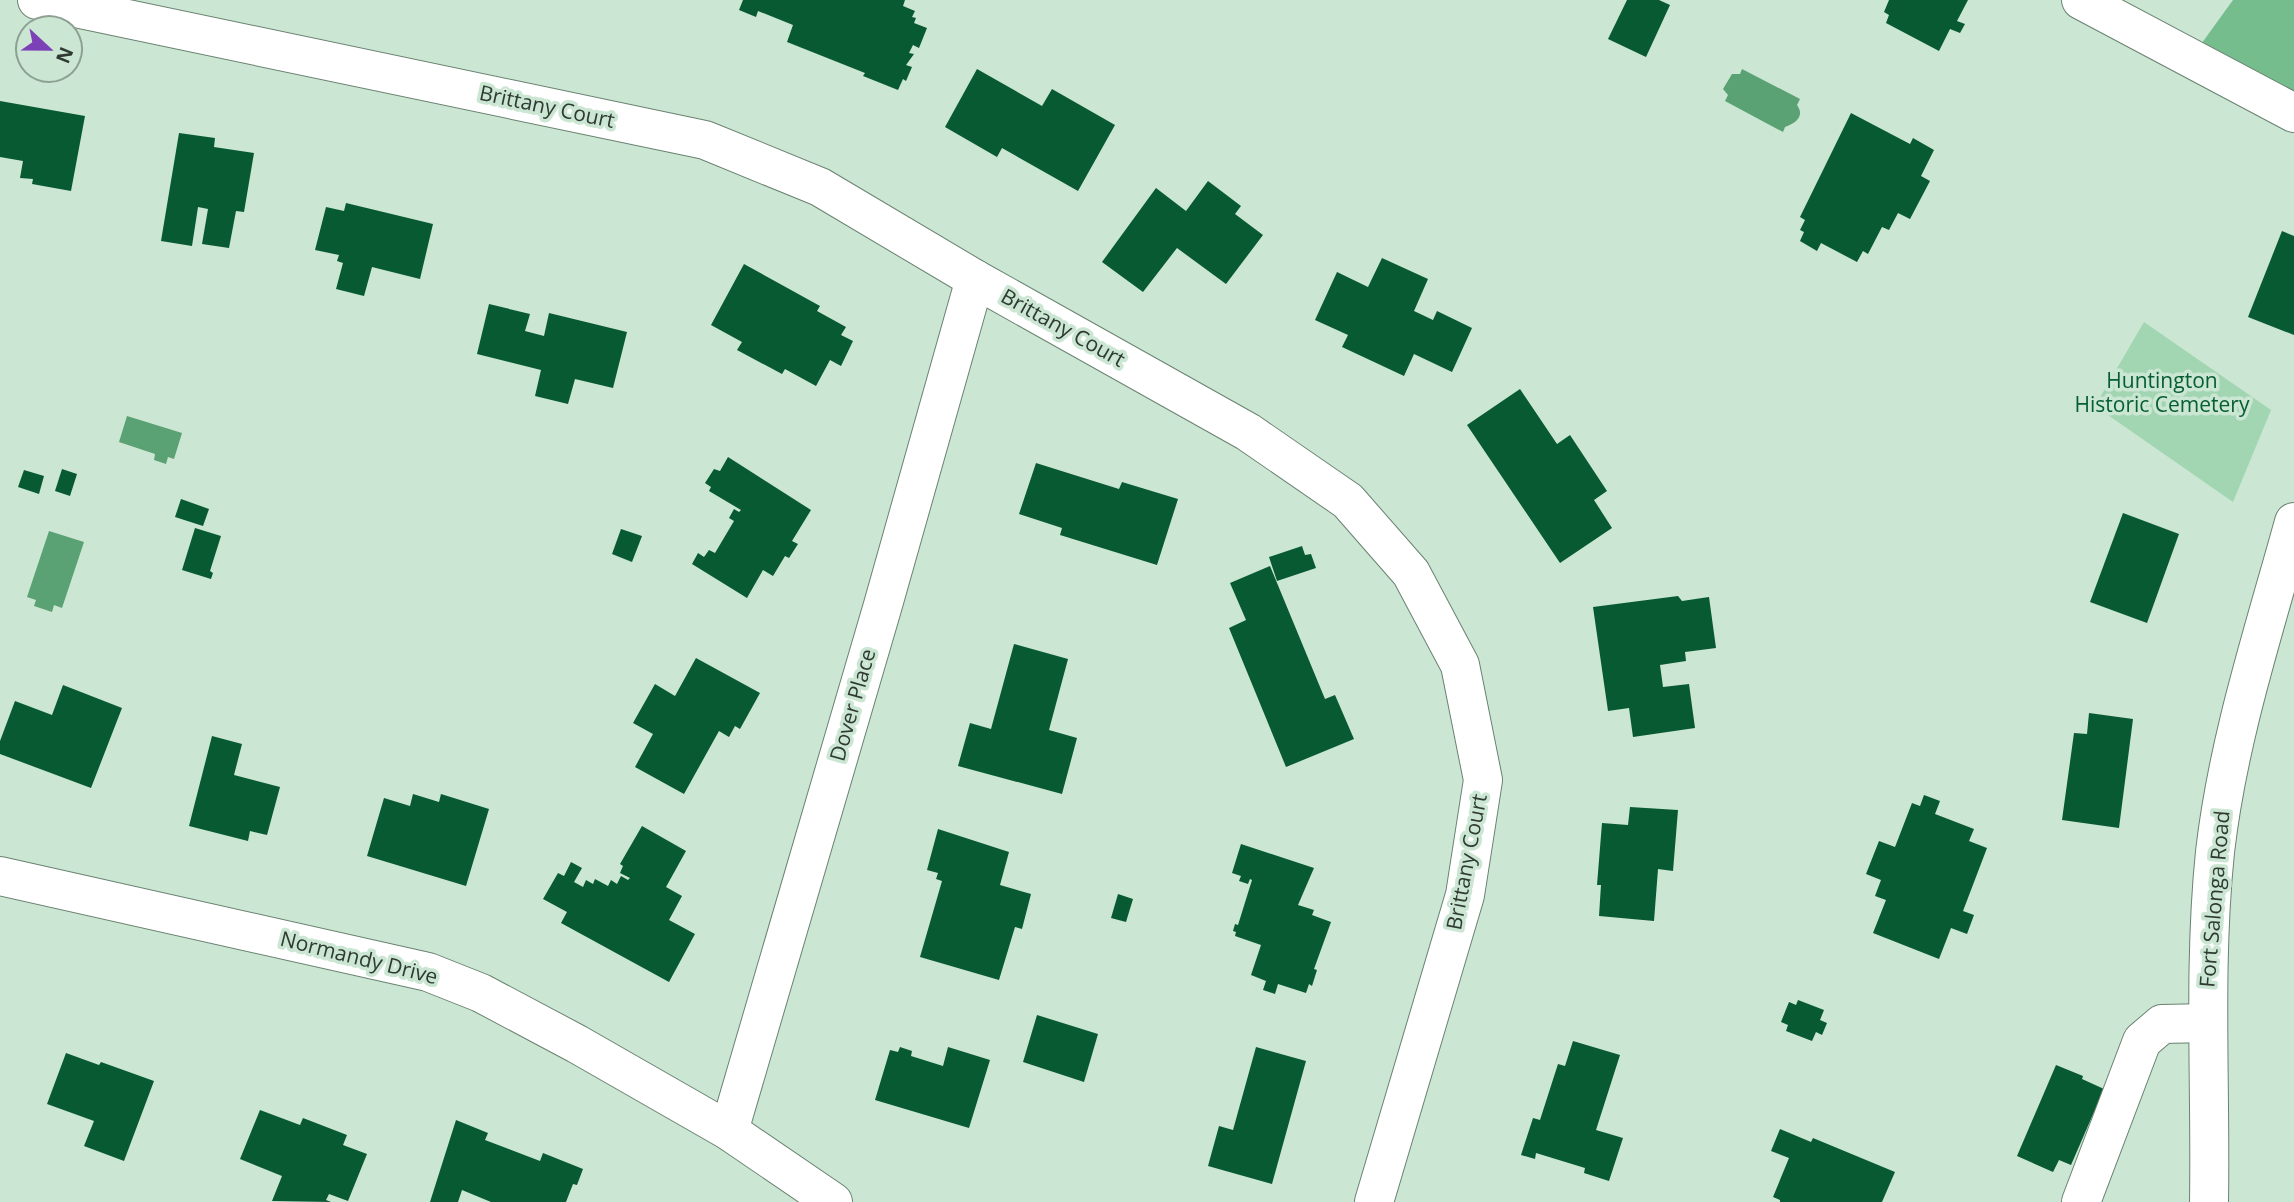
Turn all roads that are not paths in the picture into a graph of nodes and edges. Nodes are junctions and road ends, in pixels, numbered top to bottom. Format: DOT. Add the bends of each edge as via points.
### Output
graph roads {
  1 [pos="37,0"];
  2 [pos="2081,0"];
  3 [pos="2294,113"];
  4 [pos="975,279"];
  5 [pos="2294,522"];
  6 [pos="0,876"];
  7 [pos="2207,1023"];
  8 [pos="729,1131"];
  9 [pos="833,1202"];
  10 [pos="1374,1202"];
  11 [pos="2081,1202"];
  12 [pos="2209,1202"];
  1 -- 4 [label="street, Brittany Court" via="705,140 820,187"];
  2 -- 3 [label="street"];
  4 -- 8 [label="street, Dover Place"];
  4 -- 10 [label="street, Brittany Court" via="1248,432 1348,501 1410,573 1460,665 1483,780 1465,895"];
  5 -- 7 [label="street, Fort Salonga Road" via="2235,733 2215,852"];
  6 -- 8 [label="street, Normandy Drive" via="428,971 481,993 577,1044"];
  7 -- 11 [label="street" via="2162,1024 2142,1041"];
  7 -- 12 [label="street, Fort Salonga Road"];
  8 -- 9 [label="street, Normandy Drive"];
}
